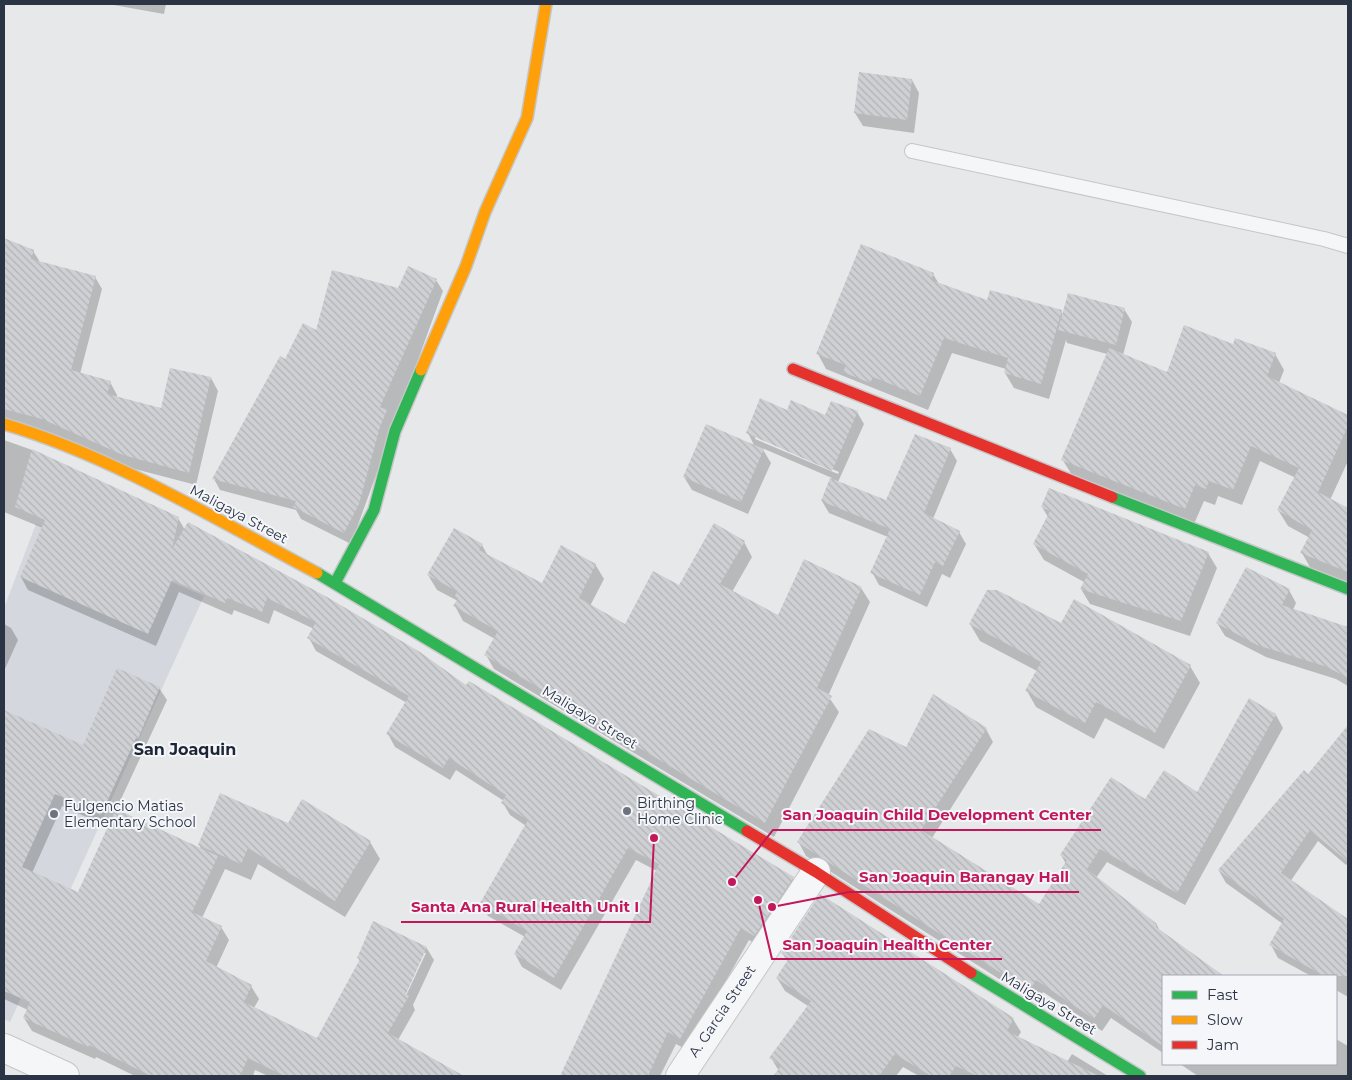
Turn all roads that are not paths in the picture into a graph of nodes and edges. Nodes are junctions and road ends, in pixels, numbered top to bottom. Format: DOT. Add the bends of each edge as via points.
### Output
graph roads {
  1 [pos="546,4"];
  2 [pos="912,152"];
  3 [pos="1348,246"];
  4 [pos="793,369"];
  5 [pos="4,424"];
  6 [pos="335,583"];
  7 [pos="1348,588"];
  8 [pos="816,872"];
  9 [pos="4,1048"];
  10 [pos="65,1076"];
  11 [pos="680,1076"];
  12 [pos="1140,1076"];
  1 -- 6 [label="street" via="527,118 484,212 466,266 395,431 374,510"];
  2 -- 3 [label="lane" via="1324,238"];
  4 -- 7 [label="street"];
  5 -- 6 [label="street, Maligaya Street" via="41,435 159,489"];
  6 -- 8 [label="street, Maligaya Street"];
  8 -- 11 [label="street, A. Garcia Street"];
  8 -- 12 [label="street, Maligaya Street" via="995,988"];
  9 -- 10 [label="street"];
}
